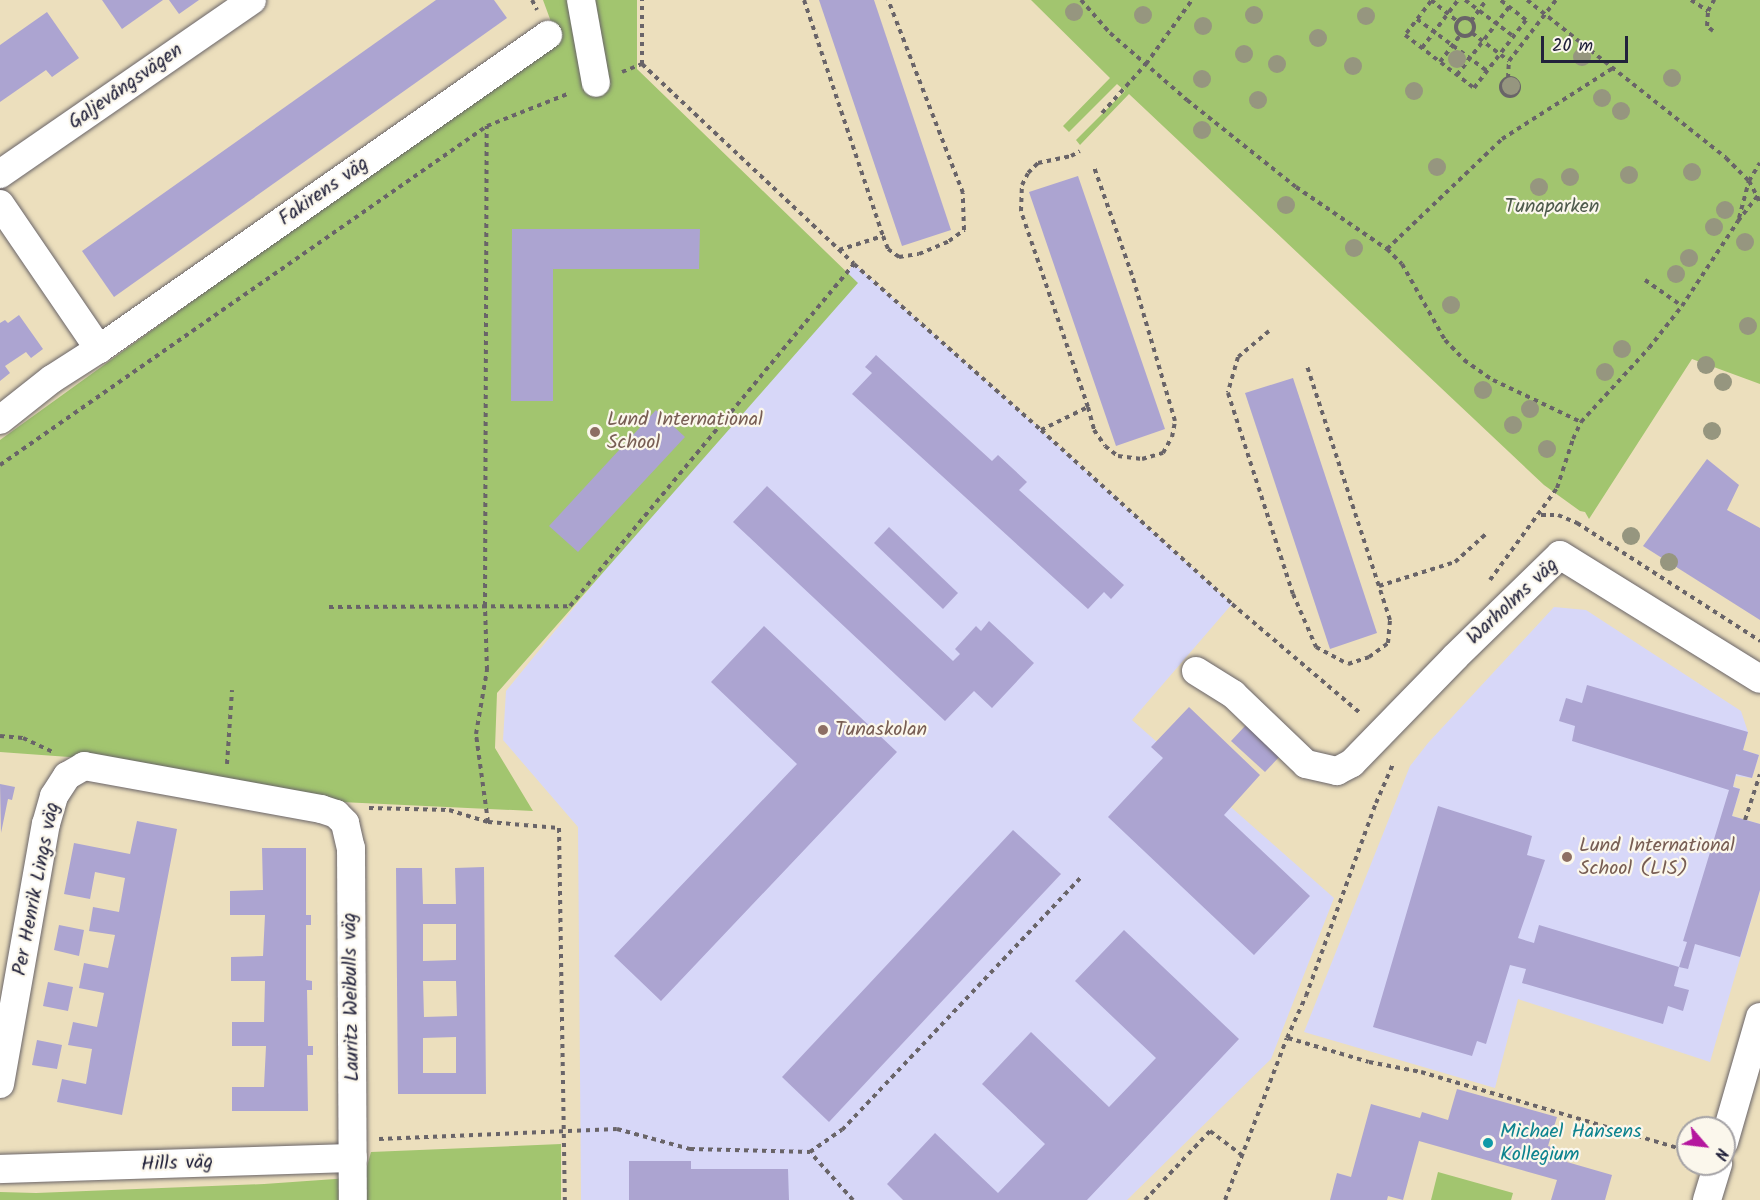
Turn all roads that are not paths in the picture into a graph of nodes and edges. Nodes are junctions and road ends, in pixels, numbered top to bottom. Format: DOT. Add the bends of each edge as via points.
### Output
graph roads {
  1 [pos="252,0"];
  2 [pos="581,0"];
  3 [pos="548,35"];
  4 [pos="596,83"];
  5 [pos="0,174"];
  6 [pos="0,204"];
  7 [pos="99,349"];
  8 [pos="0,420"];
  9 [pos="1196,671"];
  10 [pos="1760,679"];
  11 [pos="345,823"];
  12 [pos="1760,1017"];
  13 [pos="0,1084"];
  14 [pos="1731,1116"];
  15 [pos="353,1149"];
  16 [pos="0,1169"];
  17 [pos="1714,1176"];
  18 [pos="353,1200"];
  19 [pos="1707,1200"];
  1 -- 5 [label="street, Galjevångsvägen"];
  2 -- 4 [label="street"];
  3 -- 7 [label="street, Fakirens väg"];
  6 -- 7 [label="street"];
  7 -- 8 [label="street, Fakirens väg" via="52,379"];
  9 -- 10 [label="street, Warholms väg" via="1233,694 1306,764 1337,771 1352,763 1370,724 1560,555"];
  11 -- 13 [label="street, Per Henrik Lings väg" via="336,814 321,809 84,766 67,776 54,796"];
  11 -- 15 [label="street, Lauritz Weibulls väg" via="351,848"];
  12 -- 14 [label="street"];
  15 -- 16 [label="street, Hills väg"];
  15 -- 18 [label="street, Lauritz Weibulls väg"];
  17 -- 19 [label="street"];
}
